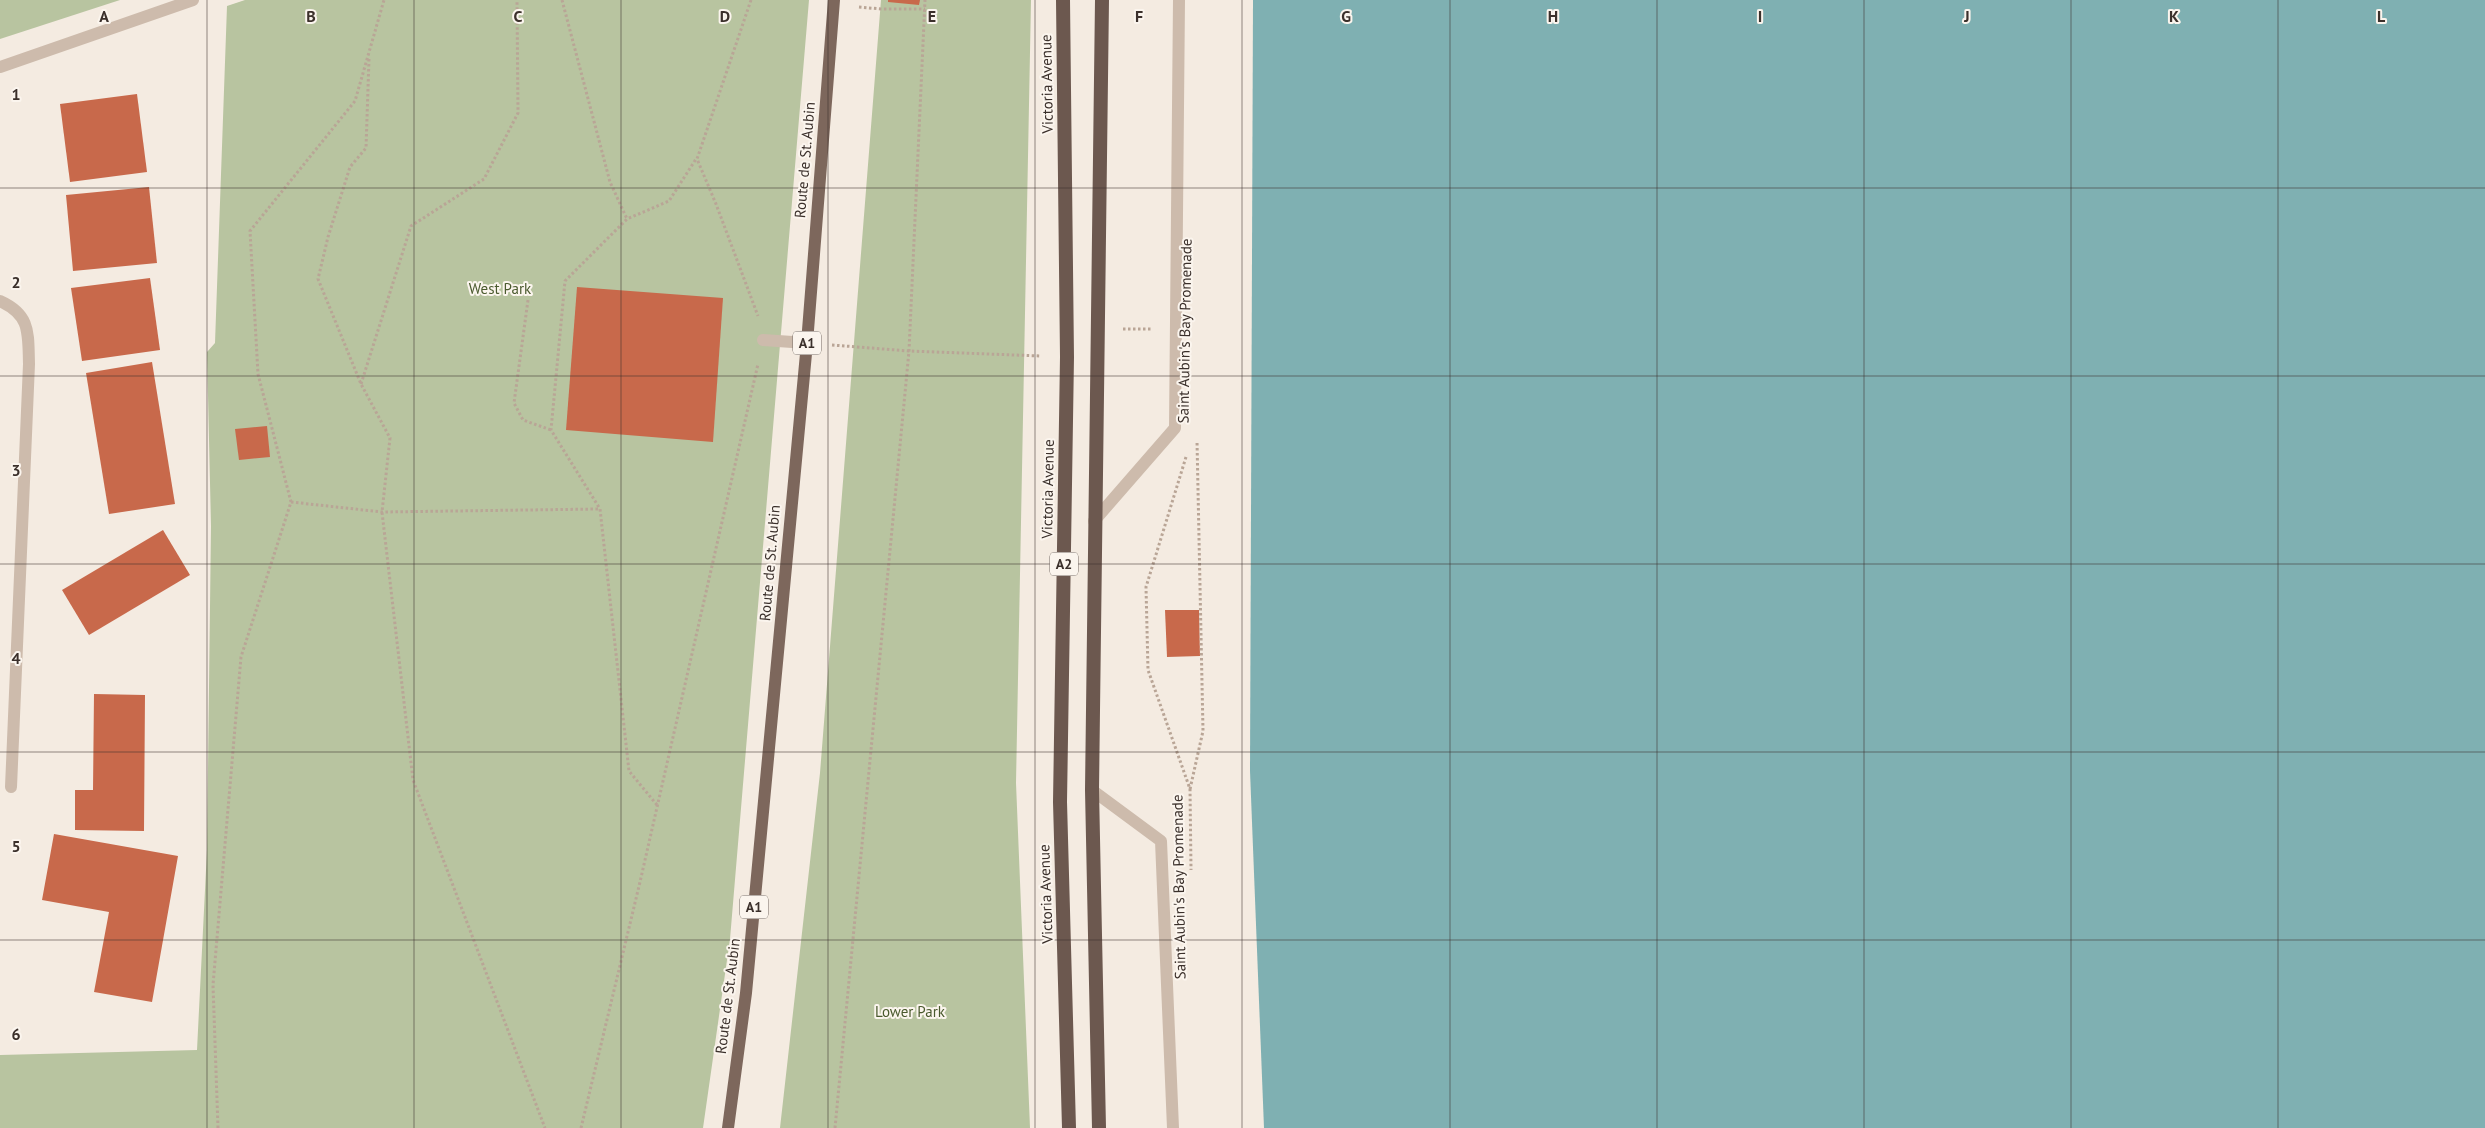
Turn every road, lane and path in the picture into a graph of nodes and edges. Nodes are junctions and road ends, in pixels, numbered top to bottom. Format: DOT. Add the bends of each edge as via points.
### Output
graph roads {
  1 [pos="193,0"];
  2 [pos="384,0"];
  3 [pos="517,0"];
  4 [pos="562,0"];
  5 [pos="751,0"];
  6 [pos="834,0"];
  7 [pos="925,0"];
  8 [pos="1063,0"];
  9 [pos="1102,0"];
  10 [pos="1179,0"];
  11 [pos="881,9"];
  12 [pos="925,9"];
  13 [pos="369,52"];
  14 [pos="0,67"];
  15 [pos="697,159"];
  16 [pos="627,219"];
  17 [pos="528,300"];
  18 [pos="0,301"];
  19 [pos="1097,328"];
  20 [pos="1176,330"];
  21 [pos="763,340"];
  22 [pos="807,343"];
  23 [pos="863,347"];
  24 [pos="909,351"];
  25 [pos="1067,357"];
  26 [pos="361,384"];
  27 [pos="551,430"];
  28 [pos="1197,433"];
  29 [pos="1188,451"];
  30 [pos="291,502"];
  31 [pos="600,509"];
  32 [pos="382,512"];
  33 [pos="1094,521"];
  34 [pos="11,787"];
  35 [pos="1190,789"];
  36 [pos="1092,790"];
  37 [pos="657,805"];
  38 [pos="1191,876"];
  39 [pos="218,1128"];
  40 [pos="545,1128"];
  41 [pos="581,1128"];
  42 [pos="728,1128"];
  43 [pos="835,1128"];
  44 [pos="1069,1128"];
  45 [pos="1099,1128"];
  46 [pos="1173,1128"];
  1 -- 14 [label="street"];
  2 -- 13 [label="path"];
  3 -- 26 [label="path" via="518,113 484,179 411,226"];
  4 -- 16 [label="path" via="610,182"];
  5 -- 15 [label="path"];
  6 -- 22 [label="main road, Route de St. Aubin / A1"];
  7 -- 12 [label="path"];
  8 -- 25 [label="highway, Victoria Avenue / A2"];
  9 -- 19 [label="highway, A2"];
  10 -- 20 [label="street"];
  11 -- 12 [label="path"];
  12 -- 24 [label="path"];
  13 -- 26 [label="path" via="366,148 350,167 318,279"];
  13 -- 30 [label="path" via="355,101 250,232 258,374"];
  15 -- 16 [label="path" via="669,201"];
  15 -- 21 [label="path" via="757,308"];
  16 -- 27 [label="path" via="565,281"];
  17 -- 27 [label="path" via="514,403 522,420"];
  18 -- 34 [label="street" via="16,308 27,328 30,364"];
  19 -- 20 [label="path"];
  19 -- 33 [label="highway, A2"];
  20 -- 33 [label="street" via="1175,428"];
  21 -- 22 [label="street"];
  21 -- 37 [label="path"];
  22 -- 42 [label="main road, Route de St. Aubin / A1" via="747,983"];
  23 -- 24 [label="path"];
  24 -- 25 [label="path"];
  24 -- 43 [label="path"];
  25 -- 44 [label="highway, Victoria Avenue / A2" via="1060,802"];
  26 -- 32 [label="path" via="390,438"];
  27 -- 31 [label="path"];
  28 -- 35 [label="path" via="1203,731"];
  29 -- 35 [label="path, Saint Aubin's Bay Promenade" via="1146,587 1148,670"];
  30 -- 32 [label="path"];
  30 -- 39 [label="path" via="241,657 213,986"];
  31 -- 32 [label="path"];
  31 -- 37 [label="path" via="629,771"];
  32 -- 40 [label="path" via="413,780"];
  33 -- 36 [label="highway, A2"];
  35 -- 38 [label="path, Saint Aubin's Bay Promenade"];
  36 -- 45 [label="highway, A2"];
  36 -- 46 [label="street" via="1161,841"];
  37 -- 41 [label="path"];
}
